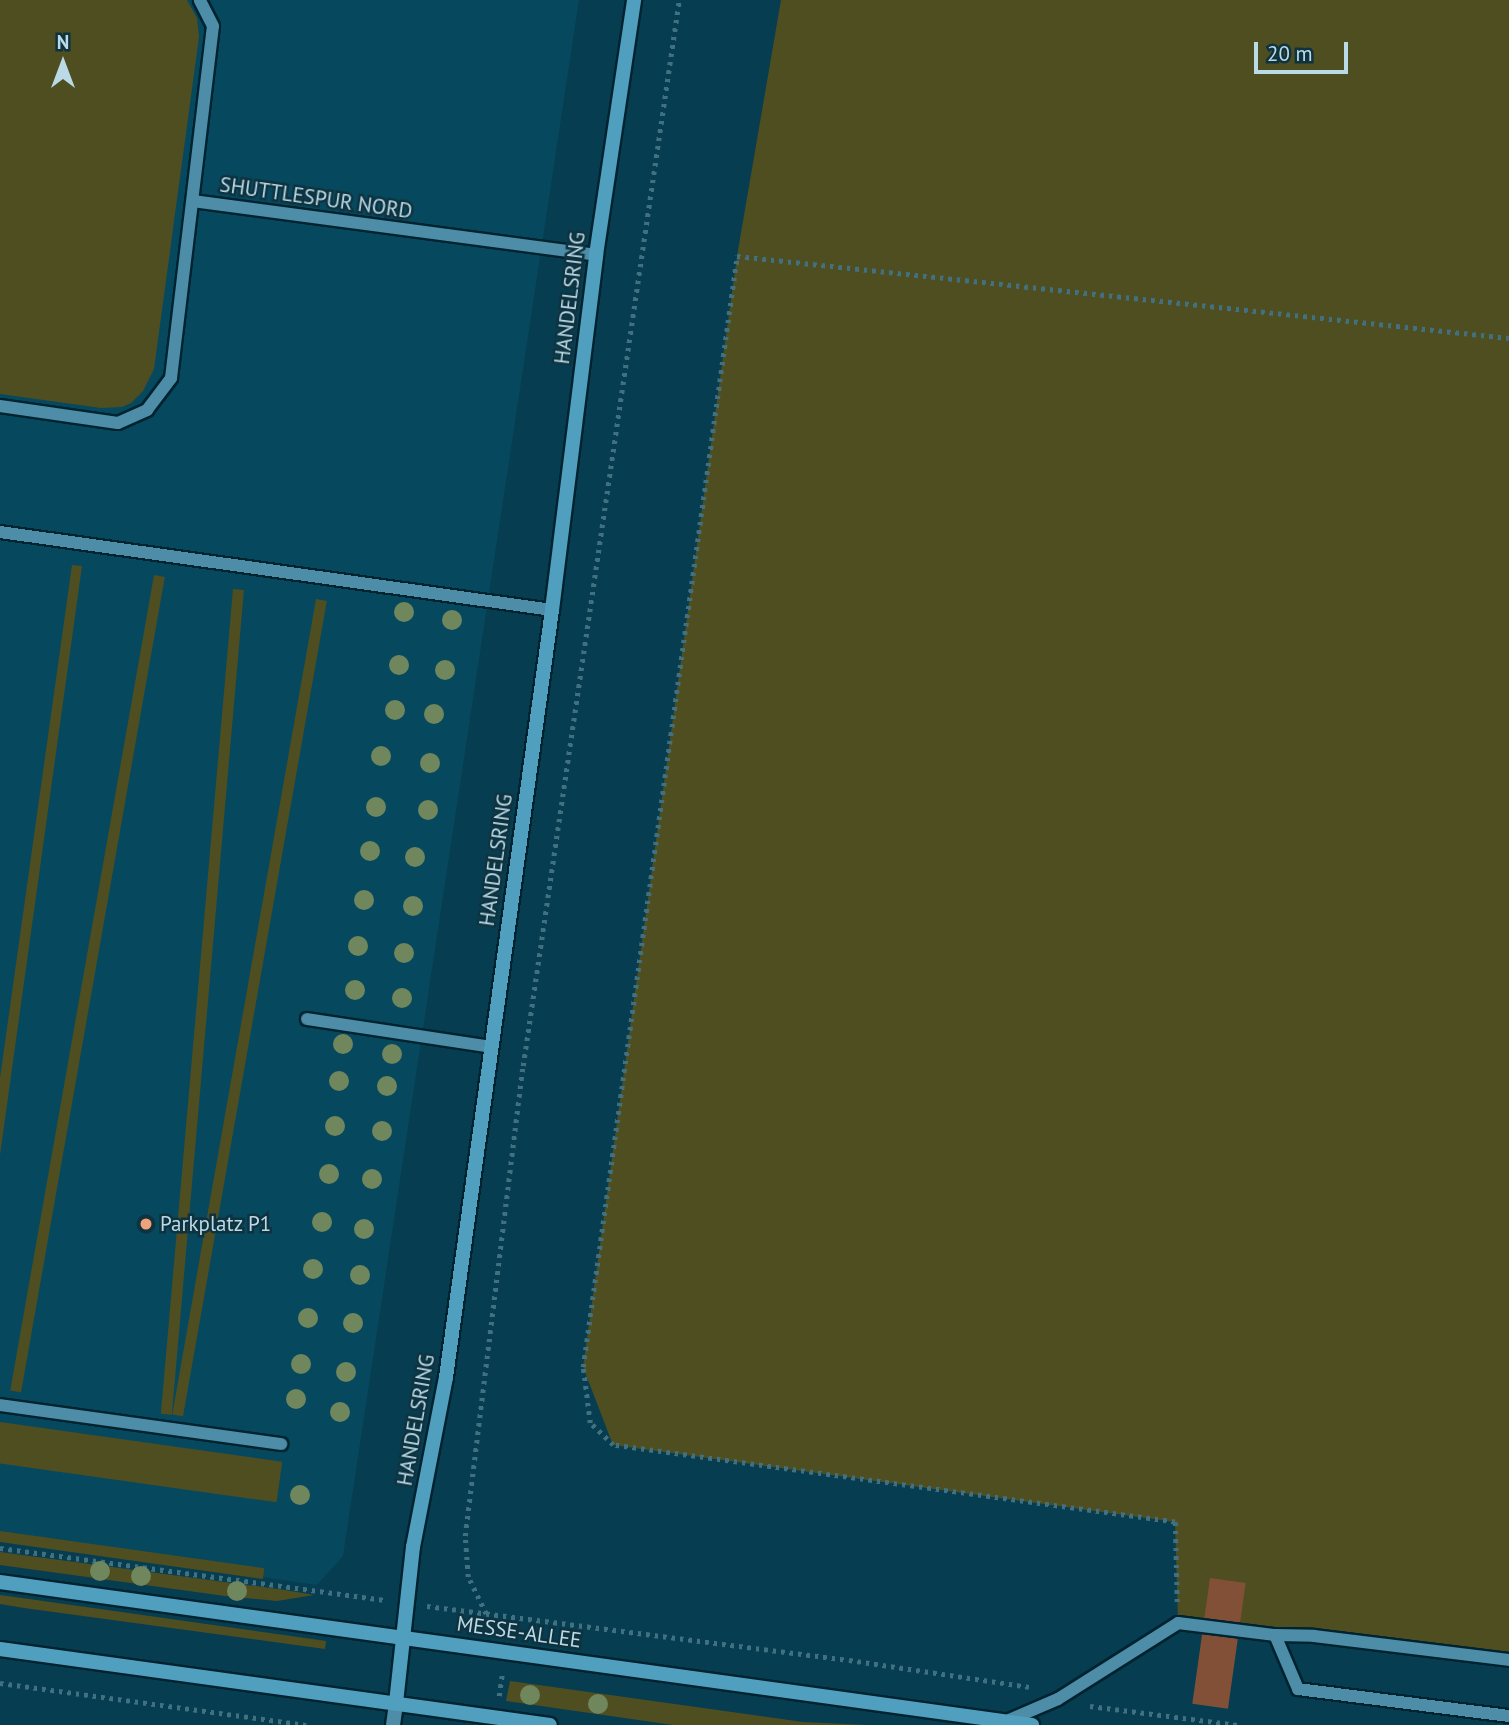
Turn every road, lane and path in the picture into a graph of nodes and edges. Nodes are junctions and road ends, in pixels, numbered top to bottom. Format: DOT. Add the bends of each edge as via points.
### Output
graph roads {
  1 [pos="200,0"];
  2 [pos="634,0"];
  3 [pos="679,0"];
  4 [pos="193,201"];
  5 [pos="596,255"];
  6 [pos="1509,338"];
  7 [pos="0,406"];
  8 [pos="0,532"];
  9 [pos="552,610"];
  10 [pos="307,1019"];
  11 [pos="492,1047"];
  12 [pos="0,1405"];
  13 [pos="281,1444"];
  14 [pos="0,1548"];
  15 [pos="0,1583"];
  16 [pos="407,1603"];
  17 [pos="486,1615"];
  18 [pos="1178,1623"];
  19 [pos="1275,1635"];
  20 [pos="402,1638"];
  21 [pos="0,1649"];
  22 [pos="1509,1660"];
  23 [pos="0,1683"];
  24 [pos="1032,1687"];
  25 [pos="396,1703"];
  26 [pos="1084,1705"];
  27 [pos="1509,1716"];
  28 [pos="1009,1720"];
  29 [pos="306,1725"];
  30 [pos="393,1725"];
  31 [pos="550,1725"];
  32 [pos="1032,1725"];
  33 [pos="1238,1725"];
  1 -- 4 [label="lane, SHUTTLESPUR NORD" via="213,26"];
  2 -- 5 [label="main road, HANDELSRING"];
  3 -- 17 [label="path" via="523,1066 465,1536 468,1577"];
  4 -- 5 [label="lane, SHUTTLESPUR NORD"];
  4 -- 7 [label="lane" via="171,377 147,410 118,423"];
  5 -- 9 [label="main road, HANDELSRING"];
  6 -- 18 [label="path" via="737,256 583,1367 590,1423 613,1445 1175,1522"];
  8 -- 9 [label="lane"];
  9 -- 11 [label="main road, HANDELSRING"];
  10 -- 11 [label="lane"];
  11 -- 16 [label="main road, HANDELSRING" via="446,1377 413,1547"];
  12 -- 13 [label="lane"];
  14 -- 16 [label="path"];
  15 -- 20 [label="main road, MESSE-ALLEE"];
  16 -- 17 [label="path"];
  16 -- 20 [label="main road, HANDELSRING"];
  17 -- 24 [label="path"];
  18 -- 19 [label="lane"];
  18 -- 28 [label="lane" via="1058,1699"];
  19 -- 22 [label="lane"];
  19 -- 27 [label="lane" via="1298,1689"];
  20 -- 25 [label="main road, HANDELSRING"];
  20 -- 28 [label="main road, MESSE-ALLEE"];
  21 -- 25 [label="main road"];
  23 -- 29 [label="path"];
  25 -- 30 [label="street, HANDELSRING"];
  25 -- 31 [label="main road"];
  26 -- 33 [label="path"];
  28 -- 32 [label="main road, MESSE-ALLEE"];
}
